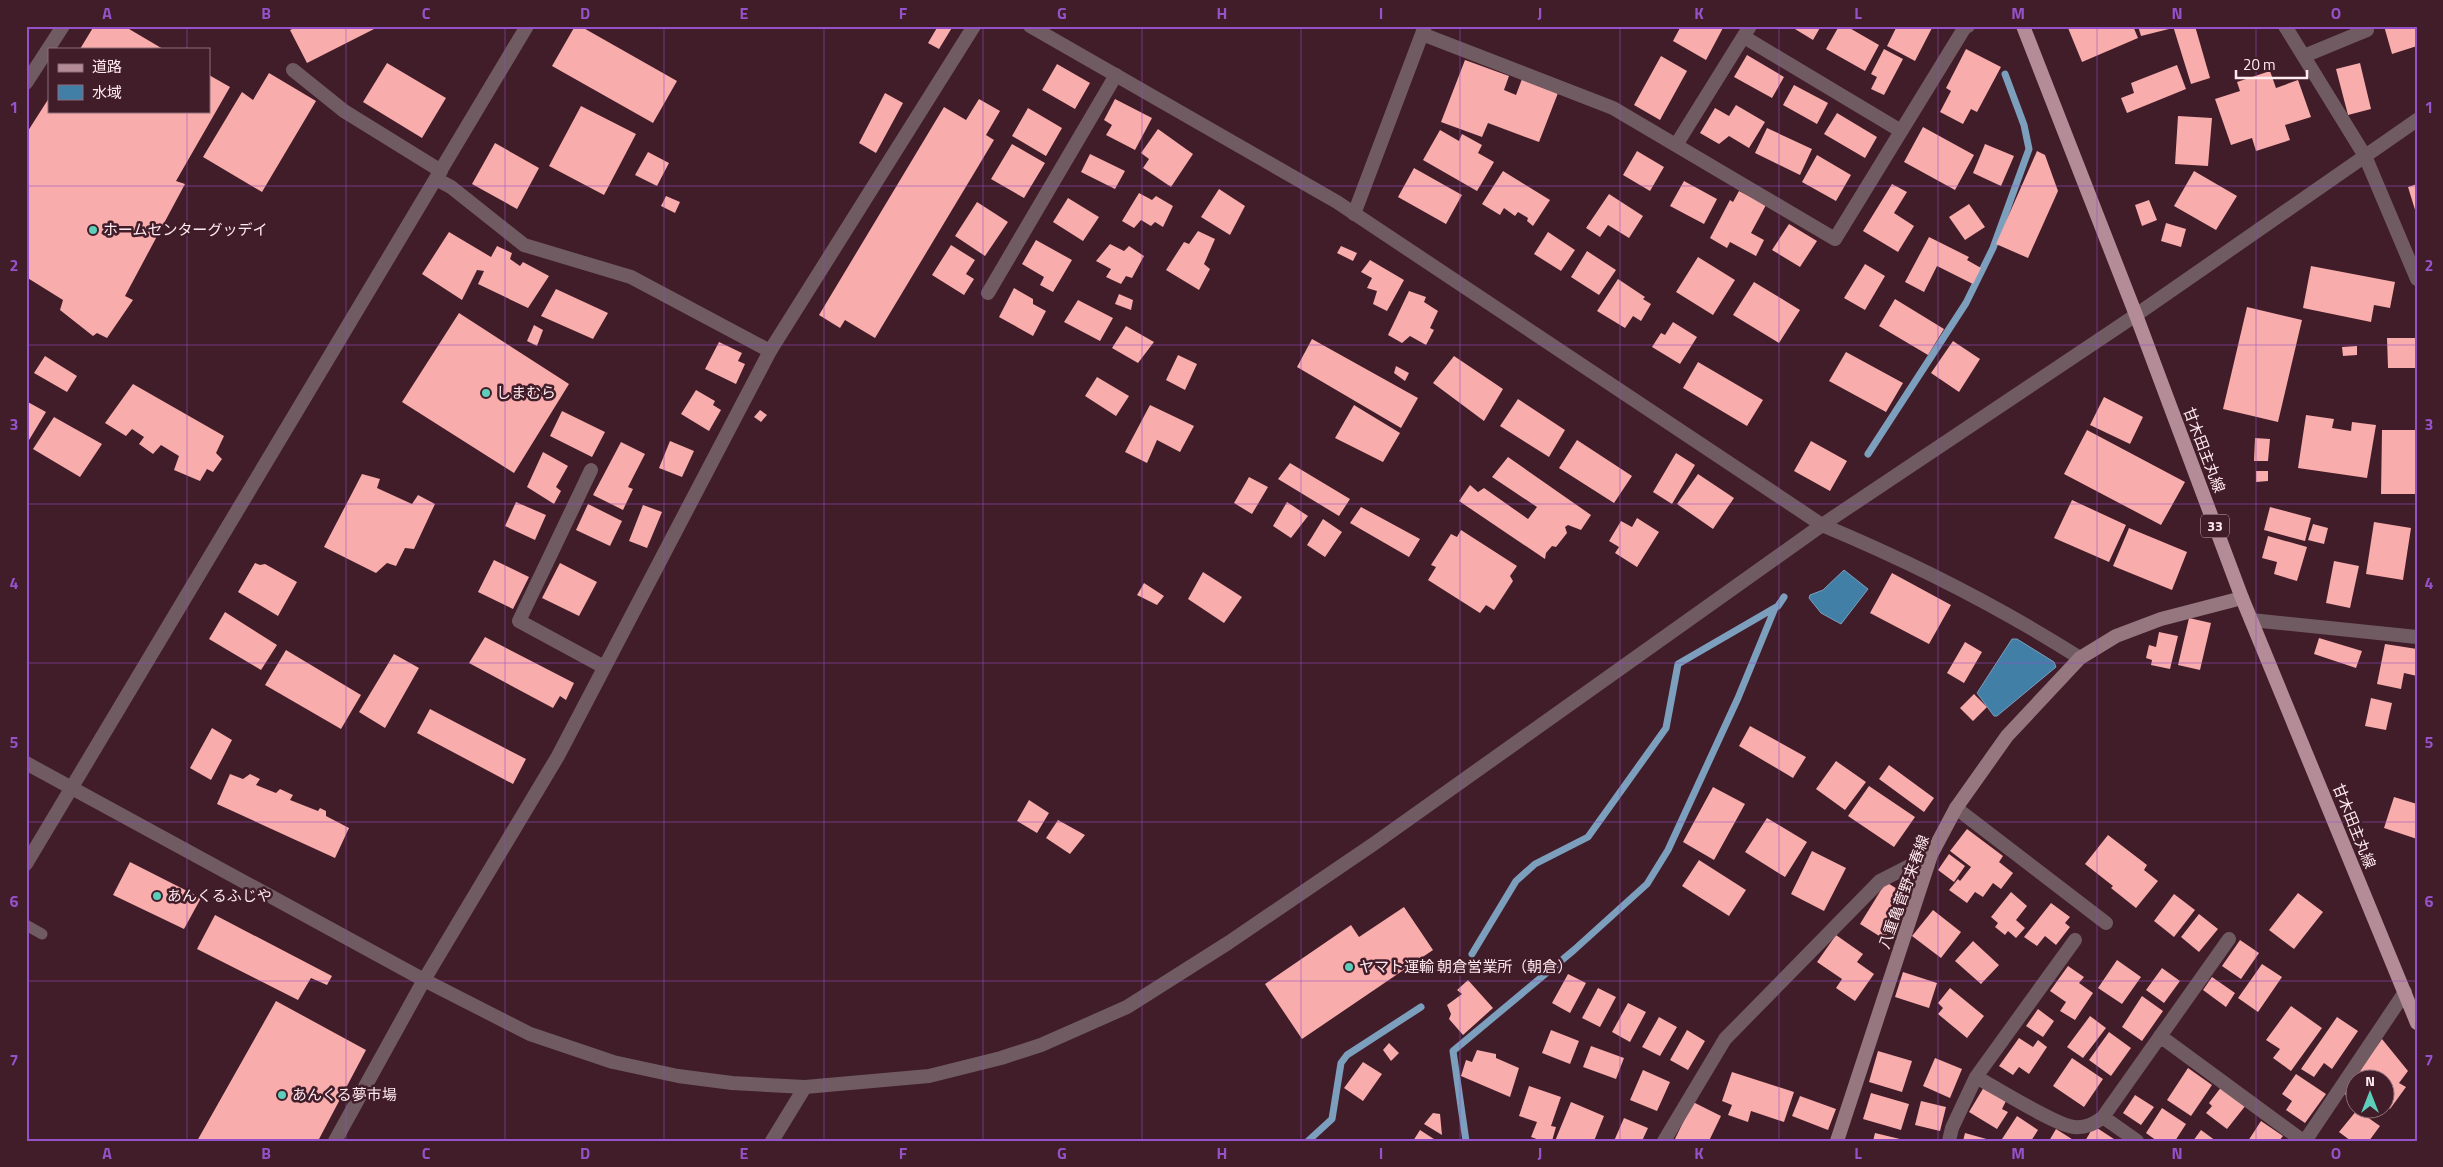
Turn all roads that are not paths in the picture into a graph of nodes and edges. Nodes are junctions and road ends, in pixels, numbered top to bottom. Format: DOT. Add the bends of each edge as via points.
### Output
graph roads {
  1 [pos="63,26"];
  2 [pos="527,26"];
  3 [pos="974,26"];
  4 [pos="1030,26"];
  5 [pos="1965,26"];
  6 [pos="2023,26"];
  7 [pos="2285,26"];
  8 [pos="2366,26"];
  9 [pos="1423,30"];
  10 [pos="1747,32"];
  11 [pos="49,48"];
  12 [pos="48,49"];
  13 [pos="2304,56"];
  14 [pos="293,70"];
  15 [pos="1116,75"];
  16 [pos="26,83"];
  17 [pos="2417,120"];
  18 [pos="1901,131"];
  19 [pos="1676,145"];
  20 [pos="2364,156"];
  21 [pos="438,175"];
  22 [pos="1354,214"];
  23 [pos="2417,279"];
  24 [pos="988,293"];
  25 [pos="2136,315"];
  26 [pos="770,351"];
  27 [pos="591,470"];
  28 [pos="1822,525"];
  29 [pos="2242,598"];
  30 [pos="2251,620"];
  31 [pos="2417,637"];
  32 [pos="2080,658"];
  33 [pos="604,668"];
  34 [pos="26,763"];
  35 [pos="72,788"];
  36 [pos="1956,808"];
  37 [pos="1931,855"];
  38 [pos="26,864"];
  39 [pos="2106,922"];
  40 [pos="26,925"];
  41 [pos="42,934"];
  42 [pos="2229,939"];
  43 [pos="2075,940"];
  44 [pos="424,980"];
  45 [pos="2405,992"];
  46 [pos="2417,1023"];
  47 [pos="2160,1036"];
  48 [pos="1976,1077"];
  49 [pos="805,1087"];
  50 [pos="2103,1117"];
  51 [pos="335,1141"];
  52 [pos="772,1141"];
  53 [pos="1664,1141"];
  54 [pos="1837,1141"];
  55 [pos="1949,1141"];
  56 [pos="2137,1141"];
  57 [pos="2304,1141"];
  1 -- 11 [label="street"];
  2 -- 21 [label="street"];
  3 -- 26 [label="street"];
  4 -- 15 [label="street"];
  5 -- 18 [label="street"];
  6 -- 25 [label="main road, 甘木田主丸線 / 33"];
  7 -- 13 [label="street"];
  8 -- 13 [label="street" via="2368,30"];
  9 -- 19 [label="street" via="1613,108"];
  9 -- 22 [label="street"];
  10 -- 18 [label="street"];
  10 -- 19 [label="street"];
  12 -- 16 [label="street"];
  13 -- 20 [label="street"];
  14 -- 21 [label="street"];
  15 -- 22 [label="street"];
  15 -- 24 [label="street"];
  17 -- 20 [label="street"];
  18 -- 19 [label="street" via="1835,239"];
  20 -- 23 [label="street"];
  20 -- 25 [label="street"];
  21 -- 26 [label="street" via="524,245 631,277"];
  21 -- 35 [label="street"];
  22 -- 28 [label="street"];
  25 -- 28 [label="street"];
  25 -- 29 [label="main road, 甘木田主丸線 / 33"];
  26 -- 33 [label="street"];
  27 -- 33 [label="street" via="519,621"];
  28 -- 32 [label="street" via="1874,547 2026,624"];
  28 -- 49 [label="street" via="1376,843 1228,943 1127,1006 1041,1045 1001,1058 929,1076"];
  29 -- 30 [label="main road, 甘木田主丸線 / 33"];
  29 -- 32 [label="main road, 八重亀菅野来春線" via="2161,619 2116,636"];
  30 -- 31 [label="street"];
  30 -- 45 [label="main road, 甘木田主丸線 / 33"];
  32 -- 36 [label="main road, 八重亀菅野来春線" via="2007,736"];
  33 -- 44 [label="street" via="558,756"];
  34 -- 35 [label="street"];
  35 -- 38 [label="street"];
  35 -- 44 [label="street"];
  36 -- 37 [label="main road, 八重亀菅野来春線"];
  36 -- 39 [label="street"];
  37 -- 53 [label="street" via="1880,881 1725,1039"];
  37 -- 54 [label="main road, 八重亀菅野来春線"];
  40 -- 41 [label="lane"];
  42 -- 47 [label="street"];
  43 -- 48 [label="street"];
  44 -- 49 [label="street" via="530,1034 613,1062 732,1084"];
  44 -- 51 [label="street"];
  45 -- 46 [label="main road, 甘木田主丸線 / 33"];
  45 -- 57 [label="street"];
  47 -- 50 [label="street"];
  47 -- 57 [label="street"];
  48 -- 50 [label="street" via="2065,1125 2089,1125"];
  48 -- 55 [label="street"];
  49 -- 52 [label="street"];
  50 -- 56 [label="street"];
}
